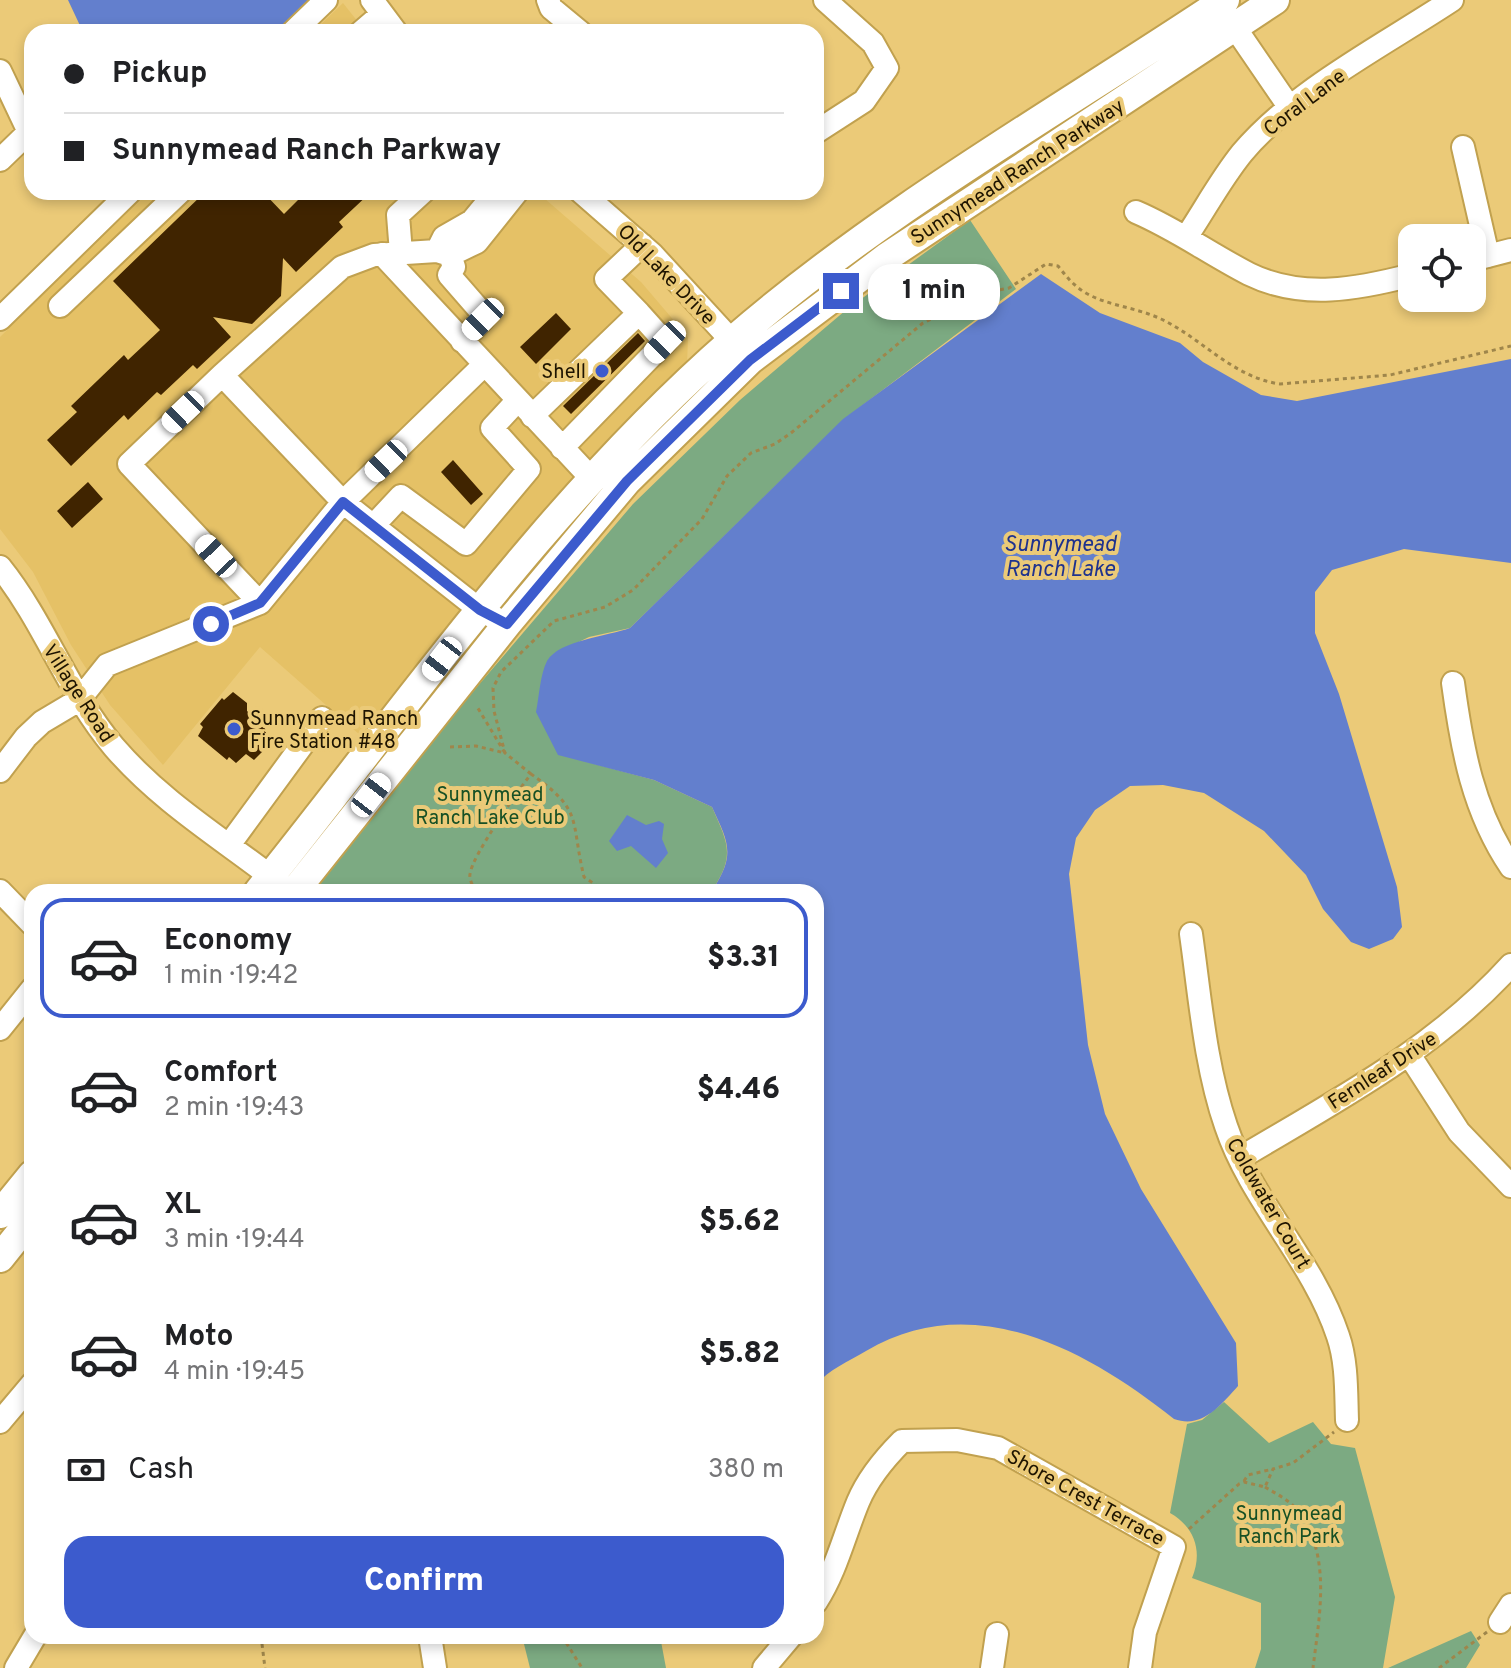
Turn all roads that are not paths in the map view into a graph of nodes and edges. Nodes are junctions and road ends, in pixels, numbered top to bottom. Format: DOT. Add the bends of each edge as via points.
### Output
graph roads {
  1 [pos="326,0"];
  2 [pos="548,0"];
  3 [pos="825,0"];
  4 [pos="1275,0"];
  5 [pos="1452,0"];
  6 [pos="377,7"];
  7 [pos="1224,8"];
  8 [pos="301,24"];
  9 [pos="366,24"];
  10 [pos="390,24"];
  11 [pos="570,24"];
  12 [pos="0,71"];
  13 [pos="1290,108"];
  14 [pos="24,121"];
  15 [pos="824,127"];
  16 [pos="24,137"];
  17 [pos="1463,147"];
  18 [pos="0,160"];
  19 [pos="122,200"];
  20 [pos="172,200"];
  21 [pos="414,200"];
  22 [pos="489,200"];
  23 [pos="511,200"];
  24 [pos="590,200"];
  25 [pos="1136,212"];
  26 [pos="1475,224"];
  27 [pos="1187,236"];
  28 [pos="642,245"];
  29 [pos="1511,250"];
  30 [pos="392,254"];
  31 [pos="1486,256"];
  32 [pos="445,260"];
  33 [pos="1398,278"];
  34 [pos="423,299"];
  35 [pos="60,306"];
  36 [pos="639,313"];
  37 [pos="0,319"];
  38 [pos="462,341"];
  39 [pos="741,351"];
  40 [pos="484,365"];
  41 [pos="222,375"];
  42 [pos="524,409"];
  43 [pos="562,448"];
  44 [pos="592,479"];
  45 [pos="343,502"];
  46 [pos="373,526"];
  47 [pos="0,567"];
  48 [pos="260,603"];
  49 [pos="480,610"];
  50 [pos="507,624"];
  51 [pos="1453,683"];
  52 [pos="79,700"];
  53 [pos="322,718"];
  54 [pos="0,771"];
  55 [pos="229,845"];
  56 [pos="1511,867"];
  57 [pos="273,884"];
  58 [pos="281,884"];
  59 [pos="281,884"];
  60 [pos="0,891"];
  61 [pos="24,916"];
  62 [pos="1191,934"];
  63 [pos="1511,965"];
  64 [pos="24,999"];
  65 [pos="0,1029"];
  66 [pos="1410,1056"];
  67 [pos="1240,1158"];
  68 [pos="24,1185"];
  69 [pos="1511,1186"];
  70 [pos="0,1214"];
  71 [pos="24,1228"];
  72 [pos="0,1258"];
  73 [pos="24,1394"];
  74 [pos="1347,1420"];
  75 [pos="0,1422"];
  76 [pos="824,1586"];
  77 [pos="997,1634"];
  78 [pos="30,1644"];
  79 [pos="431,1644"];
  80 [pos="784,1644"];
  81 [pos="16,1668"];
  82 [pos="435,1668"];
  83 [pos="764,1668"];
  84 [pos="992,1668"];
  85 [pos="1140,1668"];
  1 -- 8 [label="street"];
  2 -- 11 [label="street"];
  3 -- 15 [label="street" via="873,43 887,68 864,101"];
  4 -- 7 [label="main road, Sunnymead Ranch Parkway"];
  5 -- 13 [label="street, Coral Lane"];
  6 -- 9 [label="street"];
  6 -- 10 [label="street"];
  7 -- 13 [label="street"];
  7 -- 39 [label="main road, Sunnymead Ranch Parkway" via="887,257"];
  12 -- 14 [label="street"];
  13 -- 27 [label="street, Coral Lane" via="1241,154"];
  16 -- 18 [label="street"];
  17 -- 26 [label="street"];
  19 -- 37 [label="street"];
  20 -- 35 [label="street"];
  21 -- 30 [label="street" via="398,215"];
  22 -- 32 [label="street" via="472,221 444,237"];
  23 -- 32 [label="street" via="477,242"];
  24 -- 28 [label="street, Old Lake Drive"];
  25 -- 27 [label="street"];
  27 -- 33 [label="street" via="1249,274 1290,288 1360,288"];
  28 -- 36 [label="street" via="606,279"];
  28 -- 39 [label="street, Old Lake Drive"];
  29 -- 31 [label="street"];
  30 -- 32 [label="street"];
  30 -- 34 [label="street"];
  30 -- 41 [label="street" via="359,258 326,278"];
  32 -- 34 [label="street"];
  32 -- 38 [label="street" via="483,314"];
  34 -- 38 [label="street"];
  36 -- 42 [label="street"];
  36 -- 43 [label="street" via="665,342"];
  38 -- 40 [label="street"];
  39 -- 44 [label="main road, Sunnymead Ranch Parkway"];
  39 -- 50 [label="main road, Sunnymead Ranch Parkway"];
  40 -- 42 [label="street"];
  40 -- 45 [label="street"];
  41 -- 45 [label="street"];
  41 -- 48 [label="street" via="129,464"];
  42 -- 43 [label="street"];
  42 -- 46 [label="street" via="492,428 529,469 466,544 401,496"];
  43 -- 44 [label="street"];
  44 -- 49 [label="main road, Sunnymead Ranch Parkway"];
  45 -- 46 [label="street"];
  45 -- 48 [label="street"];
  46 -- 49 [label="street"];
  47 -- 52 [label="street, Village Road"];
  48 -- 52 [label="street" via="107,665"];
  49 -- 50 [label="street"];
  49 -- 59 [label="main road, Sunnymead Ranch Parkway"];
  50 -- 58 [label="main road, Sunnymead Ranch Parkway"];
  51 -- 56 [label="street" via="1471,782 1486,824"];
  52 -- 54 [label="street" via="42,722"];
  52 -- 55 [label="street, Village Road" via="114,748 156,790"];
  53 -- 55 [label="street"];
  55 -- 57 [label="street, Village Road"];
  60 -- 61 [label="street"];
  62 -- 67 [label="street, Coldwater Court" via="1212,1071"];
  63 -- 66 [label="street, Fernleaf Drive"];
  64 -- 65 [label="street"];
  66 -- 67 [label="street, Fernleaf Drive"];
  66 -- 69 [label="street" via="1459,1132"];
  67 -- 74 [label="street, Coldwater Court" via="1318,1289 1338,1335"];
  68 -- 70 [label="main road"];
  71 -- 72 [label="main road"];
  73 -- 75 [label="street"];
  76 -- 85 [label="street, Shore Crest Terrace" via="859,1500 879,1465 902,1441 957,1440 998,1448 1174,1547 1145,1632"];
  77 -- 84 [label="street"];
  78 -- 81 [label="street"];
  79 -- 82 [label="street"];
  80 -- 83 [label="street"];
}
